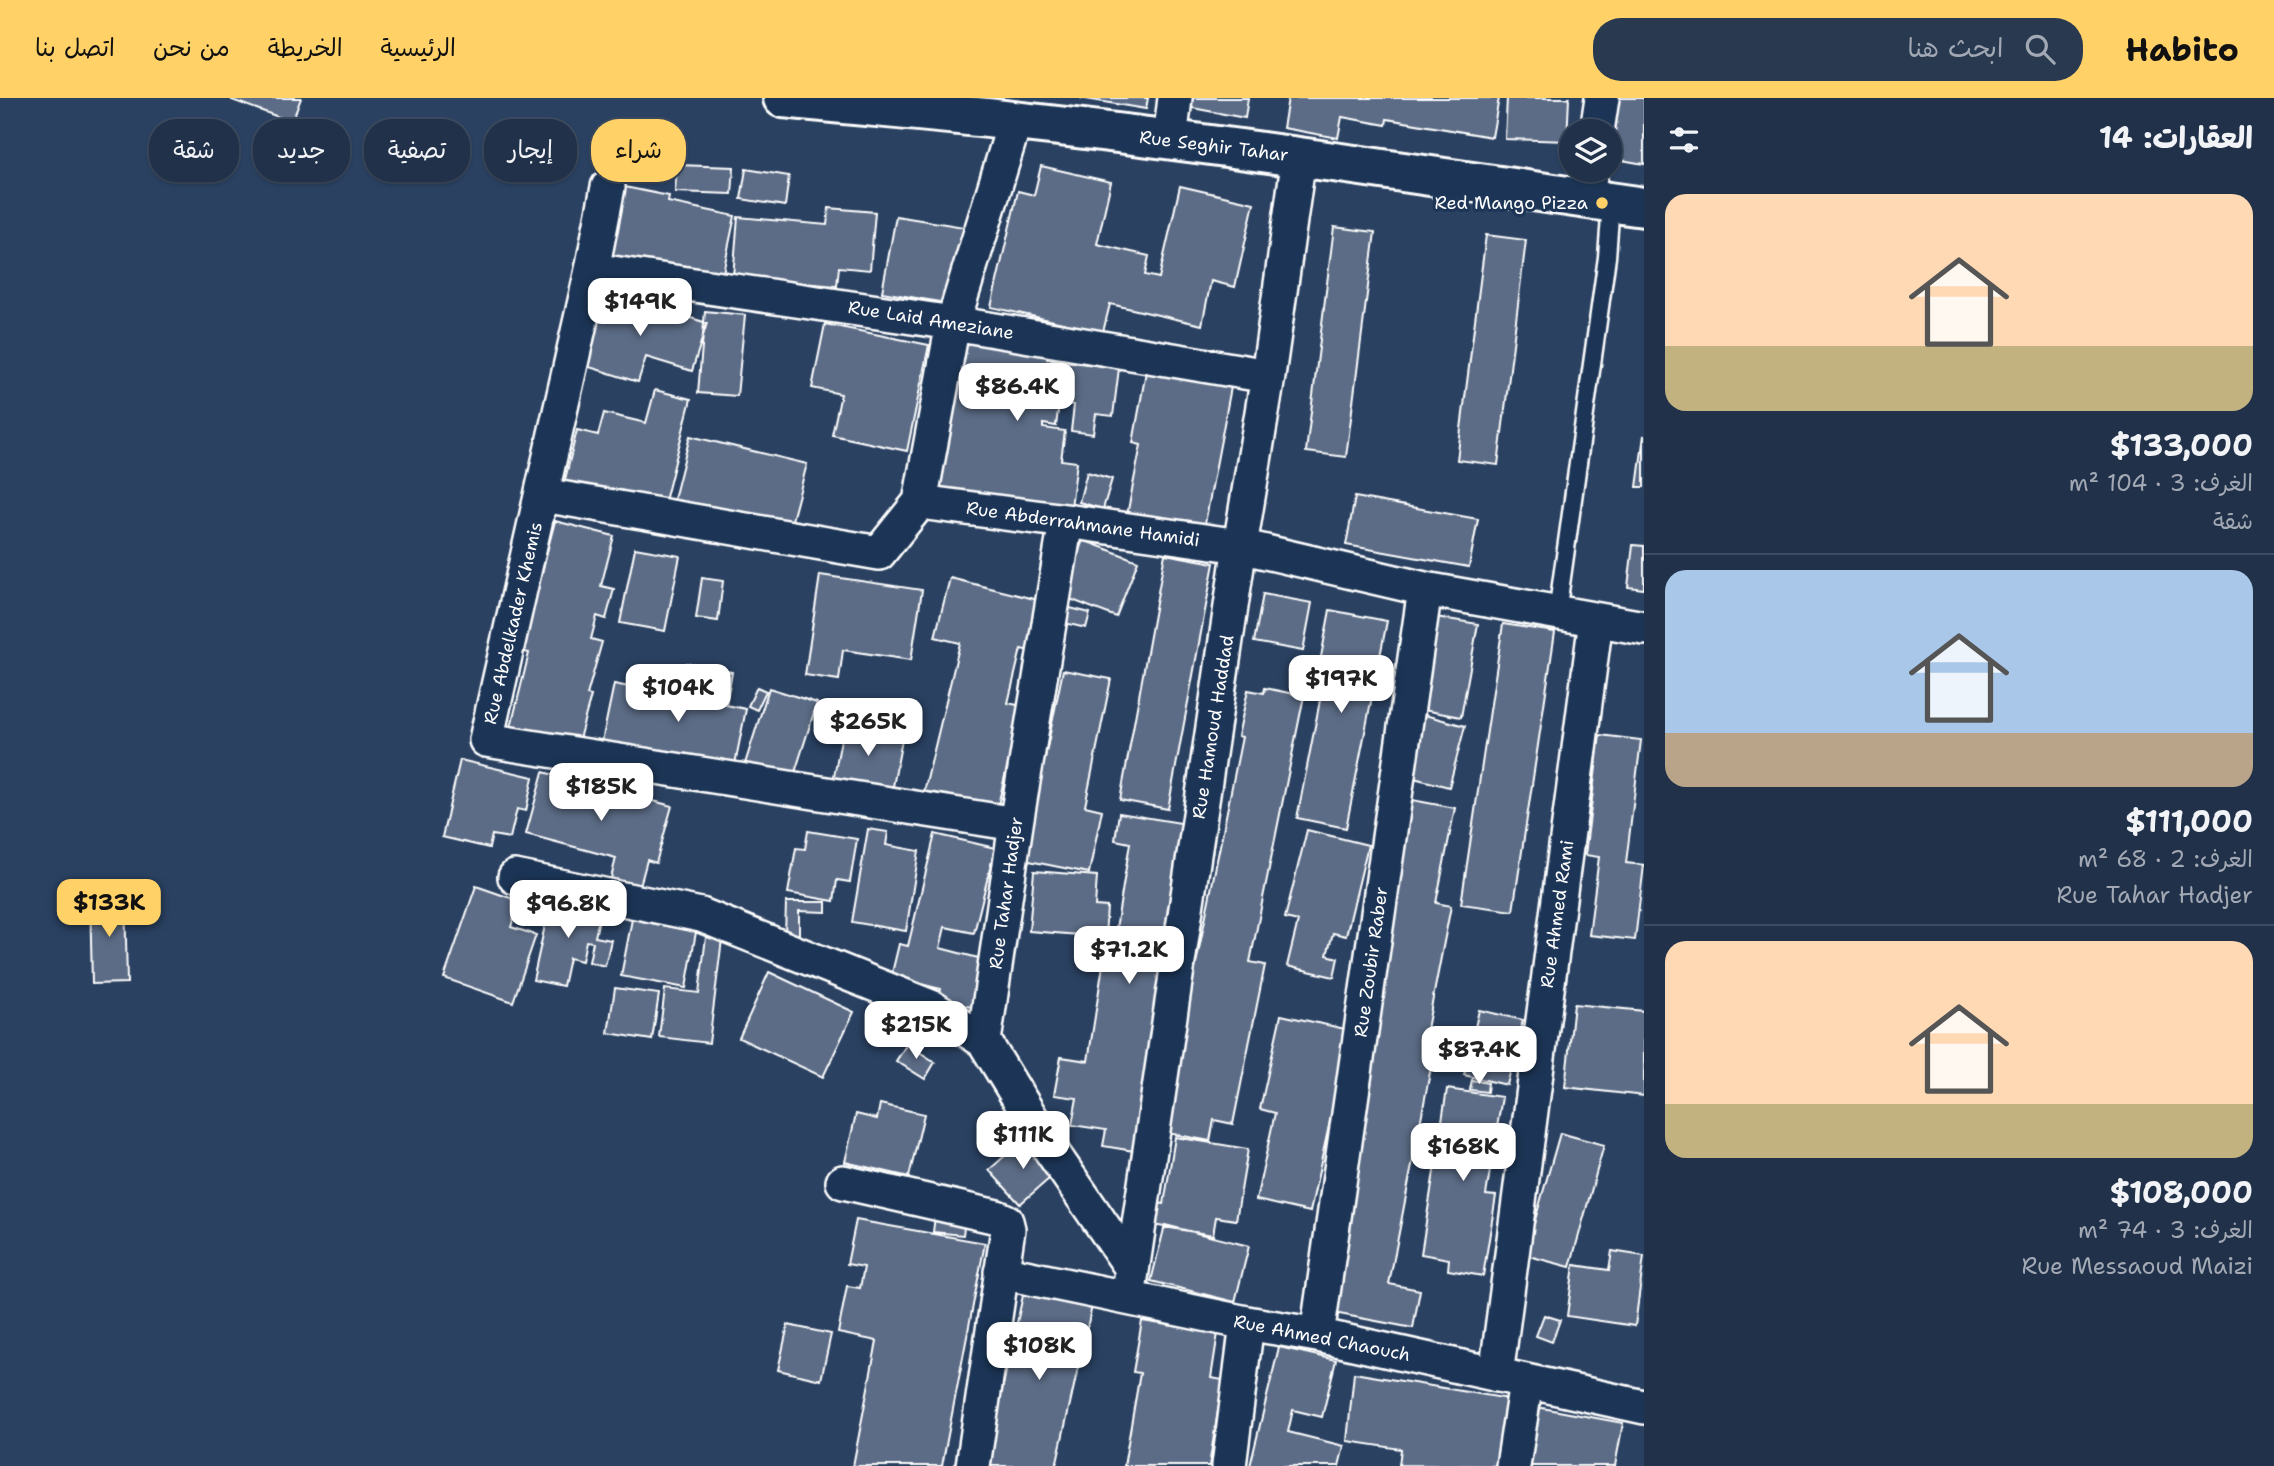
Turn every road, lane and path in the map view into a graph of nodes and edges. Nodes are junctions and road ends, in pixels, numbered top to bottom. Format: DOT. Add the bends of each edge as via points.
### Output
graph roads {
  1 [pos="783,98"];
  2 [pos="1175,98"];
  3 [pos="1602,98"];
  4 [pos="871,102"];
  5 [pos="1599,119"];
  6 [pos="1016,121"];
  7 [pos="1170,140"];
  8 [pos="1299,157"];
  9 [pos="608,187"];
  10 [pos="1608,195"];
  11 [pos="593,270"];
  12 [pos="953,323"];
  13 [pos="1268,376"];
  14 [pos="543,495"];
  15 [pos="920,502"];
  16 [pos="1066,521"];
  17 [pos="1240,546"];
  18 [pos="1425,589"];
  19 [pos="1557,613"];
  20 [pos="1596,620"];
  21 [pos="1644,628"];
  22 [pos="1016,824"];
  23 [pos="515,877"];
  24 [pos="984,1041"];
  25 [pos="844,1181"];
  26 [pos="1000,1272"];
  27 [pos="1130,1283"];
  28 [pos="1247,1323"];
  29 [pos="1317,1335"];
  30 [pos="1511,1379"];
  31 [pos="1644,1407"];
  32 [pos="973,1466"];
  33 [pos="1229,1466"];
  34 [pos="1513,1466"];
  1 -- 4 [label="main road, Rue Seghir Tahar"];
  2 -- 7 [label="street"];
  3 -- 5 [label="street"];
  4 -- 6 [label="main road, Rue Seghir Tahar"];
  6 -- 7 [label="main road, Rue Seghir Tahar"];
  6 -- 12 [label="street"];
  7 -- 8 [label="main road, Rue Seghir Tahar"];
  8 -- 10 [label="main road, Rue Seghir Tahar"];
  8 -- 13 [label="street, Rue Hamoud Haddad"];
  9 -- 11 [label="street, Rue Abdelkader Khemis"];
  10 -- 19 [label="lane" via="1607,257"];
  11 -- 12 [label="street, Rue Laid Ameziane"];
  11 -- 14 [label="street, Rue Abdelkader Khemis"];
  12 -- 13 [label="street, Rue Laid Ameziane"];
  12 -- 15 [label="street"];
  13 -- 17 [label="street, Rue Hamoud Haddad"];
  14 -- 15 [label="street" via="879,553"];
  14 -- 22 [label="street, Rue Abdelkader Khemis" via="486,740"];
  15 -- 16 [label="street, Rue Abderrahmane Hamidi"];
  16 -- 17 [label="street, Rue Abderrahmane Hamidi"];
  16 -- 22 [label="street, Rue Tahar Hadjer"];
  17 -- 18 [label="street, Rue Abderrahmane Hamidi"];
  17 -- 27 [label="street, Rue Hamoud Haddad"];
  18 -- 19 [label="street, Rue Abderrahmane Hamidi"];
  18 -- 29 [label="street, Rue Zoubir Raber"];
  19 -- 20 [label="street, Rue Abderrahmane Hamidi"];
  20 -- 21 [label="street, Rue Abderrahmane Hamidi"];
  20 -- 30 [label="street, Rue Ahmed Rami"];
  22 -- 24 [label="street, Rue Tahar Hadjer"];
  23 -- 24 [label="street" via="701,915 931,1007"];
  24 -- 27 [label="street"];
  25 -- 26 [label="street" via="1006,1221"];
  26 -- 27 [label="street, Rue Ahmed Chaouch"];
  26 -- 32 [label="street"];
  27 -- 28 [label="street, Rue Ahmed Chaouch"];
  28 -- 29 [label="street, Rue Ahmed Chaouch"];
  28 -- 33 [label="street"];
  29 -- 30 [label="street, Rue Ahmed Chaouch"];
  30 -- 31 [label="street, Rue Ahmed Chaouch"];
  30 -- 34 [label="street, Rue Ahmed Rami"];
}
